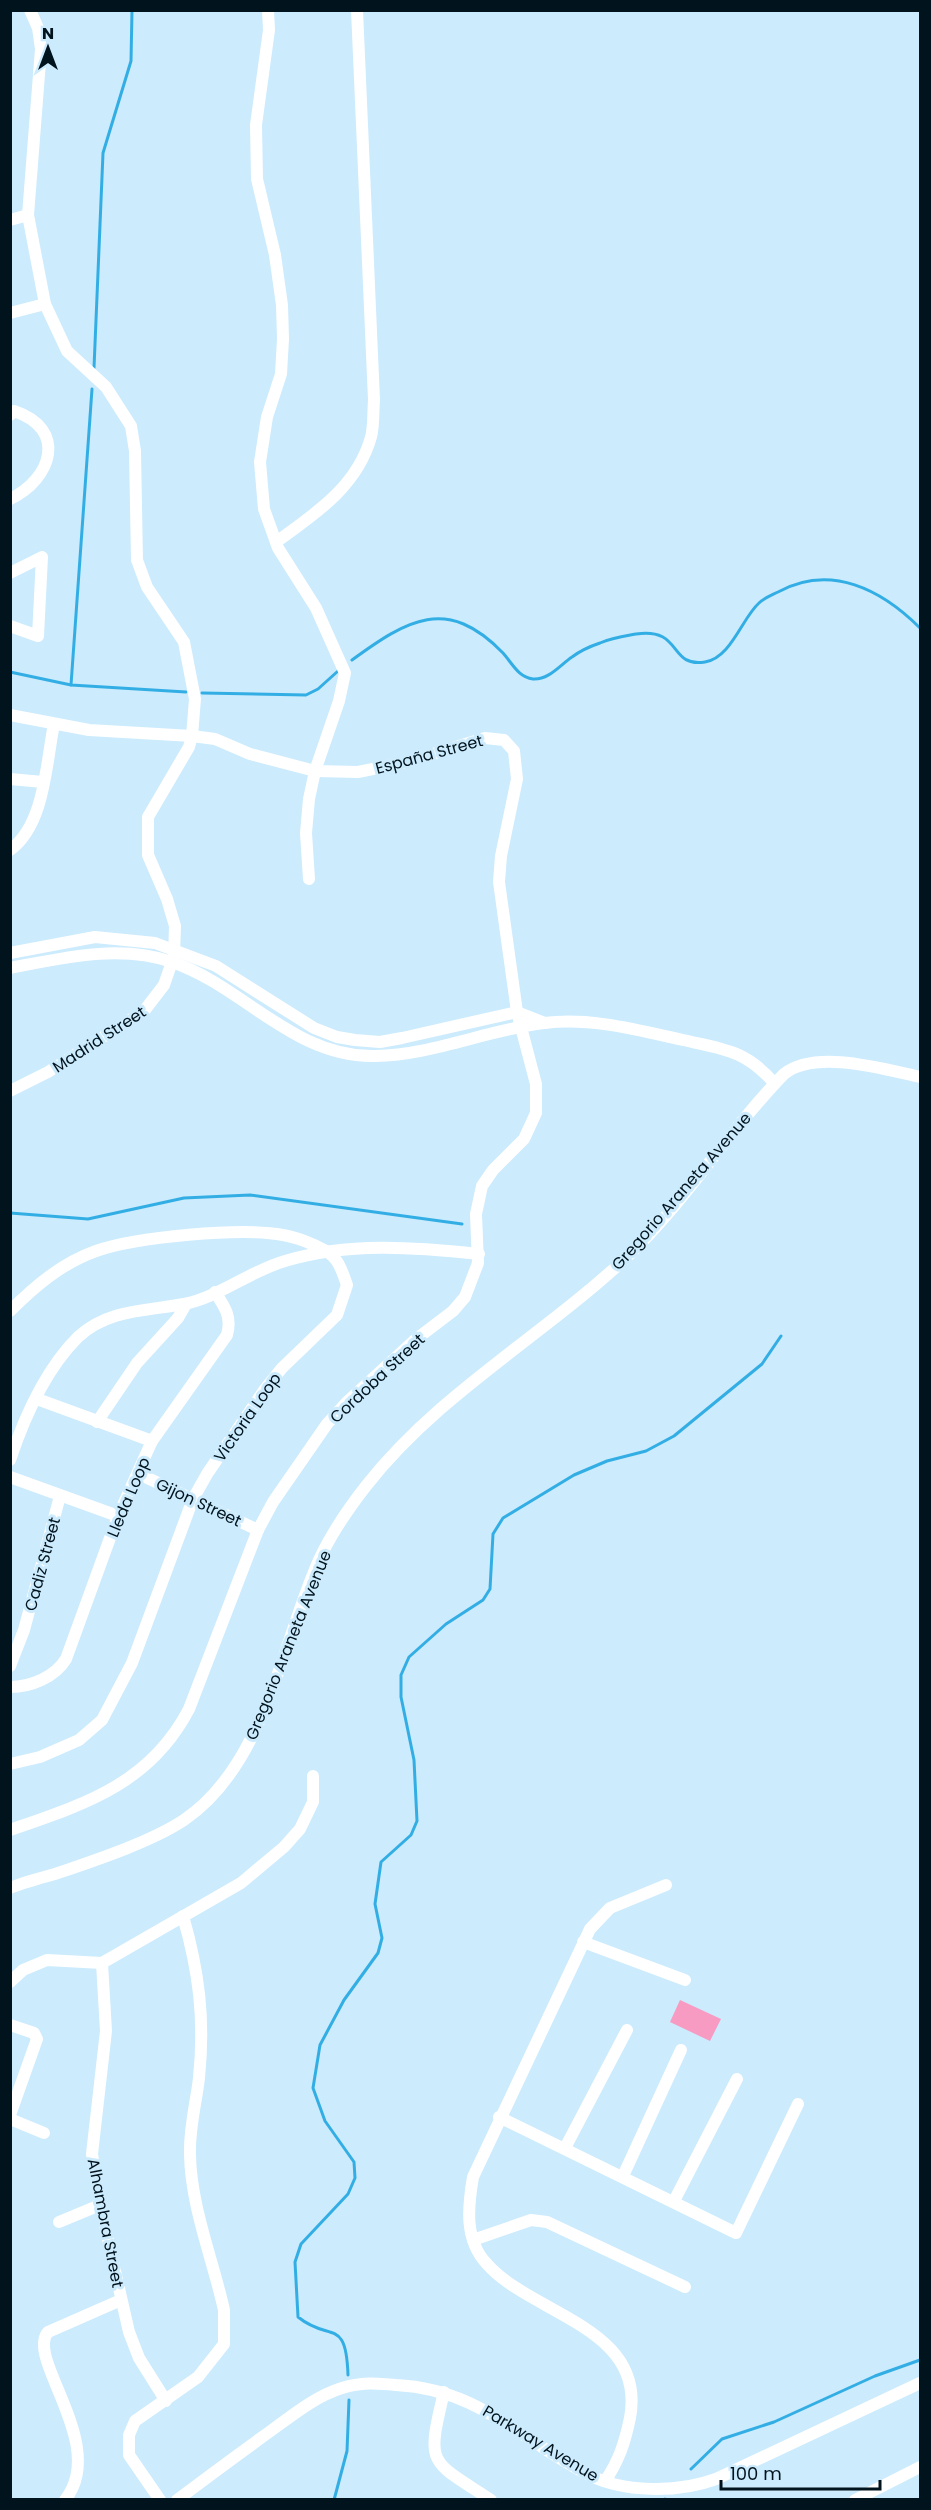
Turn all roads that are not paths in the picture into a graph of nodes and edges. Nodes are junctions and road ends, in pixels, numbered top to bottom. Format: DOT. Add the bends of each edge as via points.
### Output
graph roads {
  1 [pos="30,10"];
  2 [pos="268,10"];
  3 [pos="357,10"];
  4 [pos="28,215"];
  5 [pos="10,219"];
  6 [pos="45,304"];
  7 [pos="10,313"];
  8 [pos="12,412"];
  9 [pos="10,499"];
  10 [pos="276,542"];
  11 [pos="10,573"];
  12 [pos="10,626"];
  13 [pos="10,715"];
  14 [pos="54,724"];
  15 [pos="192,735"];
  16 [pos="315,771"];
  17 [pos="10,779"];
  18 [pos="43,782"];
  19 [pos="12,847"];
  20 [pos="309,879"];
  21 [pos="175,948"];
  22 [pos="10,952"];
  23 [pos="172,962"];
  24 [pos="10,968"];
  25 [pos="517,1012"];
  26 [pos="545,1023"];
  27 [pos="520,1026"];
  28 [pos="921,1077"];
  29 [pos="774,1083"];
  30 [pos="10,1091"];
  31 [pos="326,1251"];
  32 [pos="479,1254"];
  33 [pos="215,1292"];
  34 [pos="186,1304"];
  35 [pos="10,1311"];
  36 [pos="37,1399"];
  37 [pos="97,1422"];
  38 [pos="15,1433"];
  39 [pos="152,1441"];
  40 [pos="10,1460"];
  41 [pos="139,1474"];
  42 [pos="10,1477"];
  43 [pos="60,1496"];
  44 [pos="193,1499"];
  45 [pos="118,1516"];
  46 [pos="258,1530"];
  47 [pos="10,1666"];
  48 [pos="10,1687"];
  49 [pos="10,1764"];
  50 [pos="313,1776"];
  51 [pos="10,1830"];
  52 [pos="666,1885"];
  53 [pos="10,1888"];
  54 [pos="183,1916"];
  55 [pos="583,1942"];
  56 [pos="102,1963"];
  57 [pos="685,1980"];
  58 [pos="10,1982"];
  59 [pos="10,2025"];
  60 [pos="627,2030"];
  61 [pos="681,2050"];
  62 [pos="737,2079"];
  63 [pos="798,2104"];
  64 [pos="10,2117"];
  65 [pos="499,2117"];
  66 [pos="44,2133"];
  67 [pos="565,2148"];
  68 [pos="622,2176"];
  69 [pos="674,2201"];
  70 [pos="100,2205"];
  71 [pos="59,2222"];
  72 [pos="473,2240"];
  73 [pos="686,2287"];
  74 [pos="121,2300"];
  75 [pos="921,2383"];
  76 [pos="444,2392"];
  77 [pos="166,2401"];
  78 [pos="919,2473"];
  79 [pos="605,2481"];
  80 [pos="65,2499"];
  81 [pos="160,2499"];
  82 [pos="177,2499"];
  83 [pos="491,2499"];
  84 [pos="855,2499"];
  1 -- 4 [label="street" via="41,49"];
  2 -- 10 [label="street" via="269,30 256,124 257,179 274,255 283,339 281,374 267,417 260,462 264,509"];
  3 -- 10 [label="street" via="374,400 372,435 363,462 332,501"];
  4 -- 5 [label="street"];
  4 -- 6 [label="street"];
  6 -- 7 [label="street"];
  6 -- 15 [label="street" via="68,351 106,387 131,426 137,560 147,587 184,642 194,693"];
  8 -- 9 [label="street" via="31,417 44,428 49,442 48,460 35,480"];
  10 -- 16 [label="street" via="316,608 345,674"];
  11 -- 12 [label="street" via="42,556 38,636"];
  13 -- 14 [label="street, España Street"];
  14 -- 15 [label="street, España Street" via="89,730"];
  14 -- 18 [label="street"];
  15 -- 16 [label="street, España Street"];
  15 -- 21 [label="street, Madrid Street" via="148,817 148,855 172,911"];
  16 -- 20 [label="street" via="306,833"];
  16 -- 25 [label="street, España Street" via="358,772 407,762 485,738 504,740 514,751 517,779 499,882"];
  17 -- 18 [label="street"];
  18 -- 19 [label="street" via="35,822"];
  21 -- 22 [label="street" via="95,937"];
  21 -- 23 [label="street, Madrid Street"];
  21 -- 25 [label="street" via="216,966 283,1011 337,1037 380,1042"];
  23 -- 24 [label="street" via="120,953 90,954"];
  23 -- 27 [label="street" via="284,1028 335,1052 399,1054"];
  23 -- 30 [label="street, Madrid Street" via="164,986 144,1011 48,1072"];
  25 -- 26 [label="street"];
  25 -- 27 [label="street, Cordoba Street"];
  26 -- 27 [label="street"];
  26 -- 29 [label="street" via="601,1024 722,1049 760,1066"];
  27 -- 32 [label="street, Cordoba Street" via="536,1084 536,1113 524,1139 482,1186 477,1214"];
  28 -- 29 [label="street, Gregorio Araneta Avenue" via="849,1064 810,1062 791,1068"];
  29 -- 53 [label="street, Gregorio Araneta Avenue" via="631,1253 435,1413 366,1486 319,1561 249,1743 232,1774 203,1806 180,1822 102,1858"];
  31 -- 32 [label="street" via="407,1248"];
  31 -- 33 [label="street" via="283,1261"];
  31 -- 35 [label="street" via="283,1235 251,1232 121,1244 76,1260 47,1278"];
  31 -- 44 [label="street, Victoria Loop" via="338,1262 347,1285 337,1315 265,1389"];
  32 -- 46 [label="street, Cordoba Street" via="465,1297 327,1424 285,1482"];
  33 -- 34 [label="street"];
  33 -- 39 [label="street, Lleda Loop" via="231,1323 227,1335"];
  34 -- 36 [label="street" via="141,1308 106,1318 78,1337 52,1370"];
  34 -- 37 [label="street" via="137,1363"];
  36 -- 37 [label="street"];
  36 -- 38 [label="street"];
  37 -- 39 [label="street"];
  38 -- 40 [label="street"];
  39 -- 41 [label="street, Lleda Loop"];
  41 -- 44 [label="street, Gijon Street"];
  41 -- 45 [label="street, Lleda Loop"];
  42 -- 43 [label="street"];
  43 -- 45 [label="street"];
  43 -- 47 [label="street, Cadiz Street" via="24,1630"];
  44 -- 46 [label="street, Gijon Street"];
  44 -- 49 [label="street, Victoria Loop" via="132,1663 102,1720 79,1740 40,1757"];
  45 -- 48 [label="street, Lleda Loop" via="62,1666 43,1679"];
  46 -- 51 [label="street, Cordoba Street" via="179,1729 141,1771 104,1796"];
  50 -- 54 [label="street" via="313,1802 300,1829 284,1848 242,1883"];
  52 -- 55 [label="street" via="610,1908"];
  54 -- 56 [label="street"];
  54 -- 77 [label="street" via="201,2003 201,2057 191,2124 190,2171 225,2326 224,2344 211,2364"];
  55 -- 57 [label="street"];
  55 -- 65 [label="street"];
  56 -- 58 [label="street" via="47,1960 23,1970"];
  56 -- 70 [label="street, Alhambra Street" via="106,2031 92,2154"];
  59 -- 64 [label="street" via="34,2033 37,2039"];
  60 -- 67 [label="street"];
  61 -- 68 [label="street"];
  62 -- 69 [label="street"];
  63 -- 69 [label="street" via="736,2233"];
  64 -- 66 [label="street"];
  65 -- 67 [label="street"];
  65 -- 72 [label="street" via="473,2177 467,2212"];
  67 -- 68 [label="street"];
  68 -- 69 [label="street"];
  70 -- 71 [label="street"];
  70 -- 74 [label="street, Alhambra Street"];
  72 -- 73 [label="street" via="531,2220 548,2222"];
  72 -- 79 [label="street" via="485,2263 508,2284 604,2340 617,2357 633,2400 624,2446"];
  74 -- 77 [label="street, Alhambra Street" via="139,2358"];
  74 -- 80 [label="street" via="48,2332 42,2343 73,2424 78,2473"];
  75 -- 79 [label="street, Parkway Avenue" via="706,2482 689,2487 630,2487"];
  76 -- 79 [label="street, Parkway Avenue" via="515,2427 588,2475"];
  76 -- 82 [label="street, Parkway Avenue" via="413,2385 363,2383 324,2395"];
  76 -- 83 [label="street" via="433,2437 434,2454 445,2469"];
  77 -- 81 [label="street" via="141,2415 129,2435 129,2455"];
  78 -- 84 [label="street"];
}
